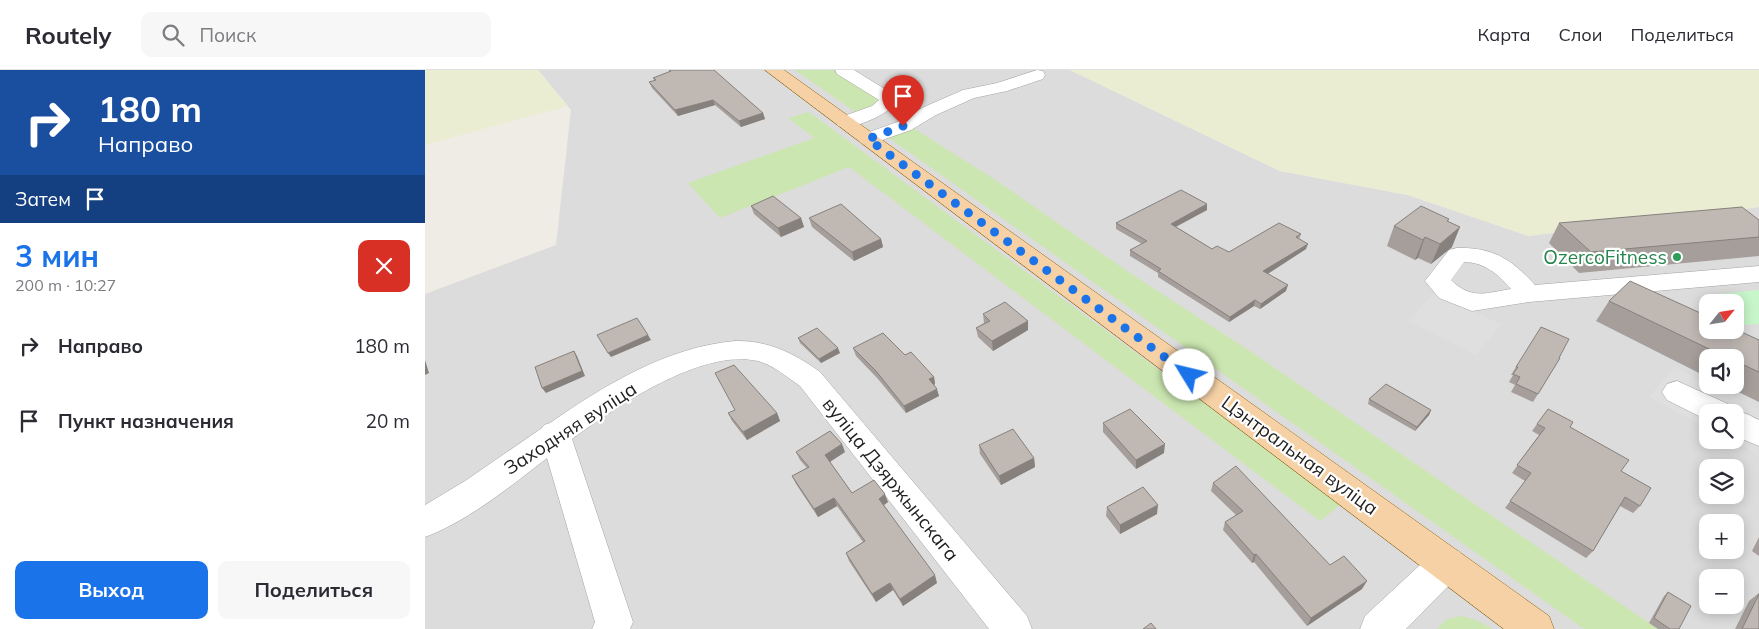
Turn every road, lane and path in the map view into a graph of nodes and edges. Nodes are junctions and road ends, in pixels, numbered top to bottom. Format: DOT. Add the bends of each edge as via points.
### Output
graph roads {
  1 [pos="773,70"];
  2 [pos="843,70"];
  3 [pos="1037,75"];
  4 [pos="845,122"];
  5 [pos="868,139"];
  6 [pos="1759,274"];
  7 [pos="1614,288"];
  8 [pos="1529,294"];
  9 [pos="1659,308"];
  10 [pos="752,351"];
  11 [pos="1677,392"];
  12 [pos="1701,404"];
  13 [pos="1744,426"];
  14 [pos="555,433"];
  15 [pos="1759,434"];
  16 [pos="425,522"];
  17 [pos="1447,563"];
  18 [pos="611,629"];
  19 [pos="1013,629"];
  20 [pos="1379,629"];
  21 [pos="1535,629"];
  1 -- 4 [label="main road, Цэнтральная вуліца"];
  2 -- 4 [label="street" via="890,100 878,110"];
  3 -- 5 [label="street" via="969,94"];
  4 -- 5 [label="main road, Цэнтральная вуліца"];
  5 -- 17 [label="main road, Цэнтральная вуліца"];
  6 -- 7 [label="street"];
  7 -- 8 [label="street"];
  7 -- 9 [label="street"];
  10 -- 14 [label="street, Заходняя вуліца" via="703,356 663,370"];
  10 -- 19 [label="street, вуліца Дзяржынскага" via="791,364 809,379"];
  11 -- 12 [label="street"];
  13 -- 15 [label="street"];
  14 -- 16 [label="street, Заходняя вуліца" via="477,491"];
  14 -- 18 [label="street" via="613,622"];
  17 -- 20 [label="street"];
  17 -- 21 [label="main road, Цэнтральная вуліца"];
}
